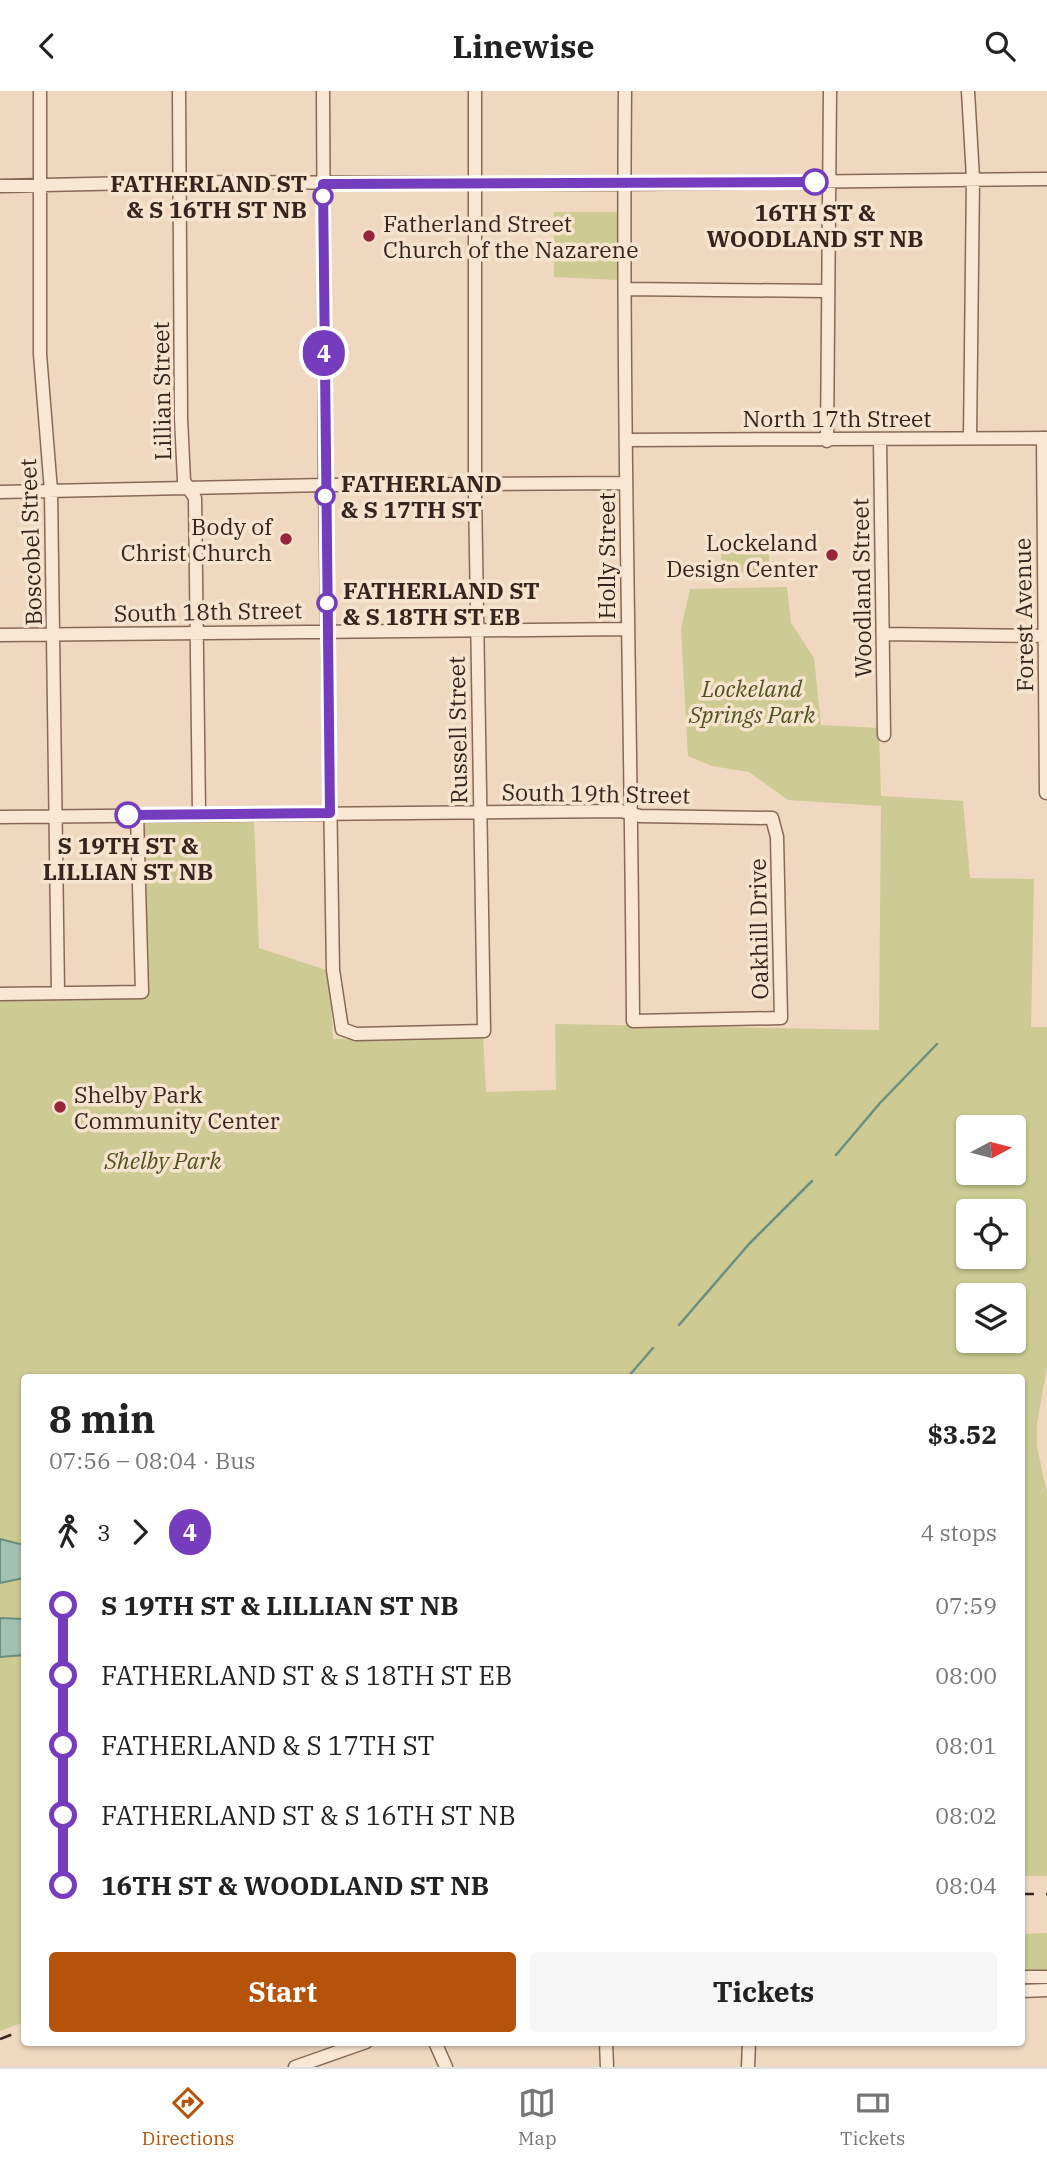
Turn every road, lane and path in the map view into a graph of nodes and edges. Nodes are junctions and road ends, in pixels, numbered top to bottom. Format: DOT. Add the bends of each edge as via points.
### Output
graph roads {
  1 [pos="40,91"];
  2 [pos="179,91"];
  3 [pos="323,91"];
  4 [pos="475,91"];
  5 [pos="625,91"];
  6 [pos="830,91"];
  7 [pos="968,91"];
  8 [pos="973,178"];
  9 [pos="1047,179"];
  10 [pos="180,182"];
  11 [pos="828,182"];
  12 [pos="323,184"];
  13 [pos="476,184"];
  14 [pos="624,184"];
  15 [pos="0,186"];
  16 [pos="41,187"];
  17 [pos="626,289"];
  18 [pos="826,291"];
  19 [pos="970,438"];
  20 [pos="1045,438"];
  21 [pos="880,439"];
  22 [pos="627,440"];
  23 [pos="827,441"];
  24 [pos="626,483"];
  25 [pos="475,484"];
  26 [pos="324,485"];
  27 [pos="190,488"];
  28 [pos="51,491"];
  29 [pos="0,492"];
  30 [pos="477,629"];
  31 [pos="627,629"];
  32 [pos="197,631"];
  33 [pos="327,631"];
  34 [pos="54,633"];
  35 [pos="883,634"];
  36 [pos="0,635"];
  37 [pos="1046,636"];
  38 [pos="884,735"];
  39 [pos="1046,793"];
  40 [pos="479,812"];
  41 [pos="330,813"];
  42 [pos="199,814"];
  43 [pos="631,814"];
  44 [pos="136,815"];
  45 [pos="56,816"];
  46 [pos="0,817"];
  47 [pos="772,818"];
  48 [pos="58,993"];
  49 [pos="0,994"];
  50 [pos="633,1021"];
  51 [pos="1025,1977"];
  52 [pos="1047,1977"];
  53 [pos="1047,1990"];
  54 [pos="1025,1991"];
  55 [pos="355,2046"];
  56 [pos="437,2046"];
  57 [pos="606,2046"];
  58 [pos="749,2046"];
  59 [pos="295,2067"];
  60 [pos="446,2067"];
  61 [pos="607,2067"];
  62 [pos="748,2067"];
  1 -- 16 [label="street, Boscobel Street"];
  2 -- 10 [label="street, Lillian Street"];
  3 -- 12 [label="street"];
  4 -- 13 [label="street, Russell Street"];
  5 -- 14 [label="street, Holly Street"];
  6 -- 11 [label="street"];
  7 -- 8 [label="street"];
  8 -- 9 [label="street"];
  8 -- 11 [label="street"];
  8 -- 19 [label="street"];
  10 -- 12 [label="street"];
  10 -- 16 [label="street"];
  10 -- 27 [label="street, Lillian Street" via="181,418 184,481"];
  11 -- 14 [label="street"];
  11 -- 18 [label="street"];
  12 -- 13 [label="street"];
  12 -- 26 [label="street"];
  13 -- 14 [label="street"];
  13 -- 25 [label="street, Russell Street"];
  14 -- 17 [label="street, Holly Street"];
  15 -- 16 [label="street"];
  16 -- 28 [label="street, Boscobel Street" via="40,354"];
  17 -- 18 [label="street"];
  17 -- 22 [label="street, Holly Street"];
  18 -- 23 [label="street"];
  19 -- 20 [label="street, North 17th Street"];
  19 -- 21 [label="street, North 17th Street"];
  20 -- 37 [label="street, Forest Avenue"];
  21 -- 23 [label="street, North 17th Street"];
  21 -- 35 [label="street, Woodland Street"];
  22 -- 23 [label="street, North 17th Street"];
  22 -- 24 [label="street, Holly Street"];
  24 -- 25 [label="street"];
  24 -- 31 [label="street, Holly Street"];
  25 -- 26 [label="street"];
  25 -- 30 [label="street, Russell Street"];
  26 -- 27 [label="street"];
  26 -- 33 [label="street"];
  27 -- 28 [label="street"];
  27 -- 32 [label="street, Lillian Street" via="195,498"];
  28 -- 29 [label="street"];
  28 -- 34 [label="street, Boscobel Street"];
  30 -- 31 [label="street, South 18th Street"];
  30 -- 33 [label="street, South 18th Street"];
  30 -- 40 [label="street, Russell Street"];
  31 -- 43 [label="street, Holly Street"];
  32 -- 33 [label="street, South 18th Street"];
  32 -- 34 [label="street, South 18th Street"];
  32 -- 42 [label="street, Lillian Street"];
  33 -- 41 [label="street"];
  34 -- 36 [label="street, South 18th Street"];
  34 -- 45 [label="street, Boscobel Street"];
  35 -- 37 [label="street"];
  35 -- 38 [label="street, Woodland Street"];
  37 -- 39 [label="street, Forest Avenue"];
  40 -- 41 [label="street, South 19th Street"];
  40 -- 41 [label="street, Russell Street" via="484,1031 354,1034 342,1029 333,970"];
  40 -- 43 [label="street, South 19th Street"];
  41 -- 42 [label="street, South 19th Street"];
  42 -- 44 [label="street, South 19th Street"];
  43 -- 47 [label="street, South 19th Street"];
  43 -- 50 [label="street, Holly Street"];
  44 -- 45 [label="street, South 19th Street"];
  44 -- 48 [label="street" via="142,992"];
  45 -- 46 [label="street, South 19th Street"];
  45 -- 48 [label="street, Boscobel Street"];
  47 -- 50 [label="street, Oakhill Drive" via="777,837 781,1018"];
  48 -- 49 [label="street"];
  51 -- 52 [label="street"];
  53 -- 54 [label="street"];
  55 -- 59 [label="street"];
  56 -- 60 [label="street"];
  57 -- 61 [label="street"];
  58 -- 62 [label="street"];
}
